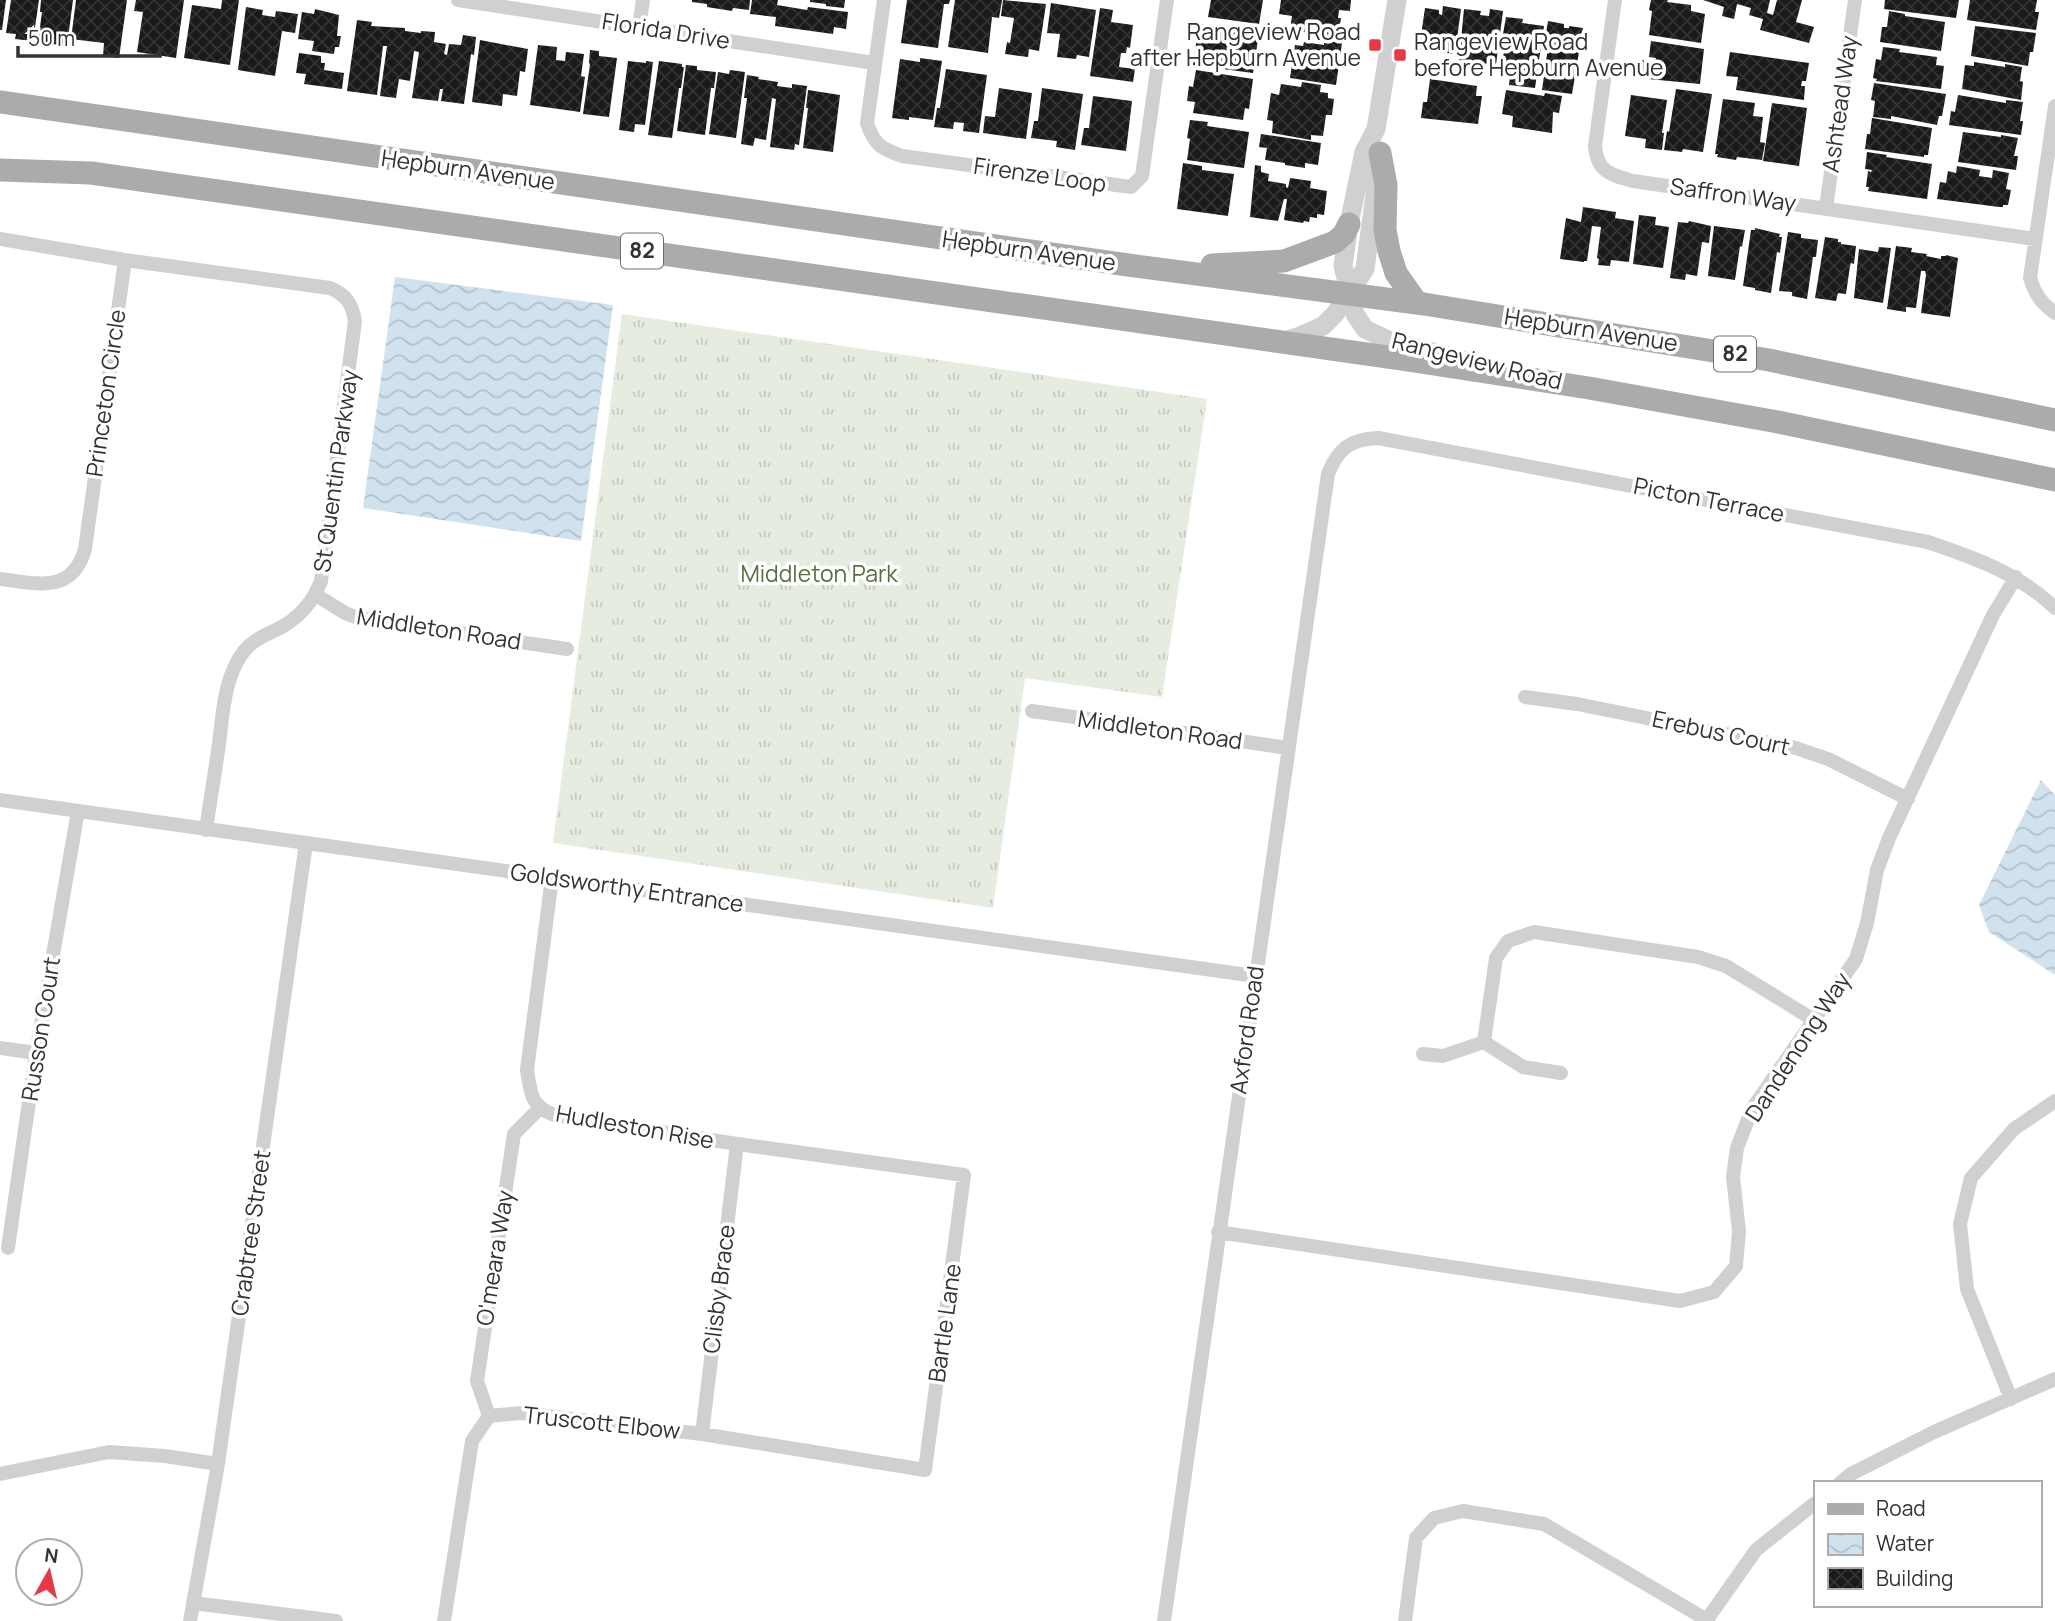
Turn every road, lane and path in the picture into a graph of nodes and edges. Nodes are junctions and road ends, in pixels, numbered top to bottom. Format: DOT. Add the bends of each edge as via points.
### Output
graph roads {
  1 [pos="458,0"];
  2 [pos="643,0"];
  3 [pos="884,0"];
  4 [pos="1167,0"];
  5 [pos="1397,0"];
  6 [pos="1615,0"];
  7 [pos="1855,0"];
  8 [pos="639,27"];
  9 [pos="874,63"];
  10 [pos="0,102"];
  11 [pos="2055,106"];
  12 [pos="1376,129"];
  13 [pos="1380,153"];
  14 [pos="0,170"];
  15 [pos="1826,208"];
  16 [pos="1349,224"];
  17 [pos="0,239"];
  18 [pos="2035,239"];
  19 [pos="125,260"];
  20 [pos="1128,265"];
  21 [pos="1350,293"];
  22 [pos="1417,303"];
  23 [pos="2055,313"];
  24 [pos="1282,342"];
  25 [pos="1589,388"];
  26 [pos="2055,419"];
  27 [pos="1347,445"];
  28 [pos="2055,480"];
  29 [pos="2016,577"];
  30 [pos="0,579"];
  31 [pos="316,595"];
  32 [pos="2055,608"];
  33 [pos="567,649"];
  34 [pos="1525,697"];
  35 [pos="1032,711"];
  36 [pos="1288,748"];
  37 [pos="1908,799"];
  38 [pos="0,800"];
  39 [pos="78,811"];
  40 [pos="206,830"];
  41 [pos="306,843"];
  42 [pos="552,878"];
  43 [pos="1255,976"];
  44 [pos="1814,1020"];
  45 [pos="1484,1042"];
  46 [pos="0,1048"];
  47 [pos="36,1053"];
  48 [pos="1423,1054"];
  49 [pos="1561,1073"];
  50 [pos="2055,1101"];
  51 [pos="539,1109"];
  52 [pos="737,1144"];
  53 [pos="964,1175"];
  54 [pos="1218,1232"];
  55 [pos="8,1248"];
  56 [pos="2055,1379"];
  57 [pos="2011,1399"];
  58 [pos="489,1416"];
  59 [pos="702,1434"];
  60 [pos="218,1464"];
  61 [pos="925,1469"];
  62 [pos="0,1474"];
  63 [pos="1842,1481"];
  64 [pos="1814,1504"];
  65 [pos="193,1603"];
  66 [pos="190,1621"];
  67 [pos="337,1621"];
  68 [pos="444,1621"];
  69 [pos="1164,1621"];
  70 [pos="1405,1621"];
  71 [pos="1706,1621"];
  1 -- 8 [label="street, Florida Drive"];
  2 -- 8 [label="street"];
  3 -- 9 [label="street"];
  4 -- 9 [label="street, Firenze Loop" via="1142,176 1131,187 902,156 883,149 867,123"];
  5 -- 12 [label="street, Rangeview Road"];
  6 -- 15 [label="street, Saffron Way" via="1595,146 1596,159 1605,170 1633,181"];
  7 -- 15 [label="street, Ashtead Way"];
  8 -- 9 [label="street, Florida Drive"];
  10 -- 20 [label="main road, Hepburn Avenue / 82"];
  11 -- 18 [label="street"];
  12 -- 13 [label="street, Rangeview Road"];
  12 -- 16 [label="street, Rangeview Road" via="1364,152"];
  13 -- 21 [label="street, Rangeview Road" via="1365,269"];
  13 -- 22 [label="main road" via="1389,251 1396,272"];
  14 -- 24 [label="main road, 82" via="91,173"];
  15 -- 18 [label="street, Saffron Way"];
  16 -- 20 [label="main road" via="1335,242 1284,261"];
  16 -- 21 [label="street, Rangeview Road" via="1343,266"];
  17 -- 19 [label="street"];
  18 -- 23 [label="street" via="2030,278 2034,292"];
  19 -- 30 [label="street, Princeton Circle" via="82,560 70,576 48,584"];
  19 -- 31 [label="street, St Quentin Parkway" via="330,288 349,300 355,333 324,567"];
  20 -- 21 [label="main road, Hepburn Avenue / 82"];
  21 -- 22 [label="main road, Hepburn Avenue / 82"];
  21 -- 24 [label="street, Rangeview Road" via="1323,326"];
  21 -- 25 [label="street, Rangeview Road" via="1360,322 1390,341"];
  22 -- 26 [label="main road, Hepburn Avenue / 82" via="1769,360"];
  24 -- 25 [label="main road, 82"];
  25 -- 28 [label="main road, 82"];
  27 -- 29 [label="street, Picton Terrace" via="1363,438 1390,440 1928,542"];
  27 -- 36 [label="street, Axford Road" via="1328,474"];
  29 -- 32 [label="street, Picton Terrace"];
  29 -- 37 [label="street, Dandenong Way" via="1993,615"];
  31 -- 33 [label="street, Middleton Road" via="358,618"];
  31 -- 40 [label="street, St Quentin Parkway" via="297,617 256,639 233,671"];
  34 -- 37 [label="street, Erebus Court" via="1796,748 1828,758"];
  35 -- 36 [label="street, Middleton Road"];
  36 -- 43 [label="street, Axford Road"];
  37 -- 44 [label="street, Dandenong Way" via="1877,870 1856,960"];
  38 -- 39 [label="street, Goldsworthy Entrance"];
  39 -- 40 [label="street, Goldsworthy Entrance"];
  39 -- 47 [label="street, Russon Court"];
  40 -- 41 [label="street, Goldsworthy Entrance"];
  41 -- 42 [label="street, Goldsworthy Entrance"];
  41 -- 60 [label="street, Crabtree Street"];
  42 -- 43 [label="street, Goldsworthy Entrance"];
  42 -- 51 [label="street, Hudleston Rise" via="527,1070"];
  43 -- 54 [label="street, Axford Road"];
  44 -- 45 [label="street" via="1726,966 1698,957 1534,932 1508,941 1496,958"];
  44 -- 54 [label="street, Dandenong Way" via="1752,1109 1737,1147 1733,1177 1736,1266 1714,1292 1680,1301"];
  45 -- 48 [label="street" via="1443,1056"];
  45 -- 49 [label="street" via="1522,1068"];
  46 -- 47 [label="street"];
  47 -- 55 [label="street, Russon Court"];
  50 -- 57 [label="street" via="2014,1129 1971,1178 1960,1224 1968,1289"];
  51 -- 52 [label="street, Hudleston Rise"];
  51 -- 58 [label="street, O'meara Way" via="514,1134 477,1381"];
  52 -- 53 [label="street, Hudleston Rise"];
  52 -- 59 [label="street, Clisby Brace"];
  53 -- 61 [label="street, Bartle Lane"];
  54 -- 69 [label="street, Axford Road"];
  56 -- 57 [label="street"];
  57 -- 63 [label="street" via="1934,1432"];
  58 -- 59 [label="street, Truscott Elbow" via="522,1413"];
  58 -- 68 [label="street, Truscott Elbow" via="472,1441"];
  59 -- 61 [label="street, Truscott Elbow"];
  60 -- 62 [label="street" via="109,1452"];
  60 -- 65 [label="street, Crabtree Street"];
  64 -- 71 [label="street" via="1756,1550"];
  65 -- 66 [label="street, Crabtree Street"];
  65 -- 67 [label="street"];
  70 -- 71 [label="street" via="1416,1538 1434,1518 1463,1511 1544,1524"];
}
